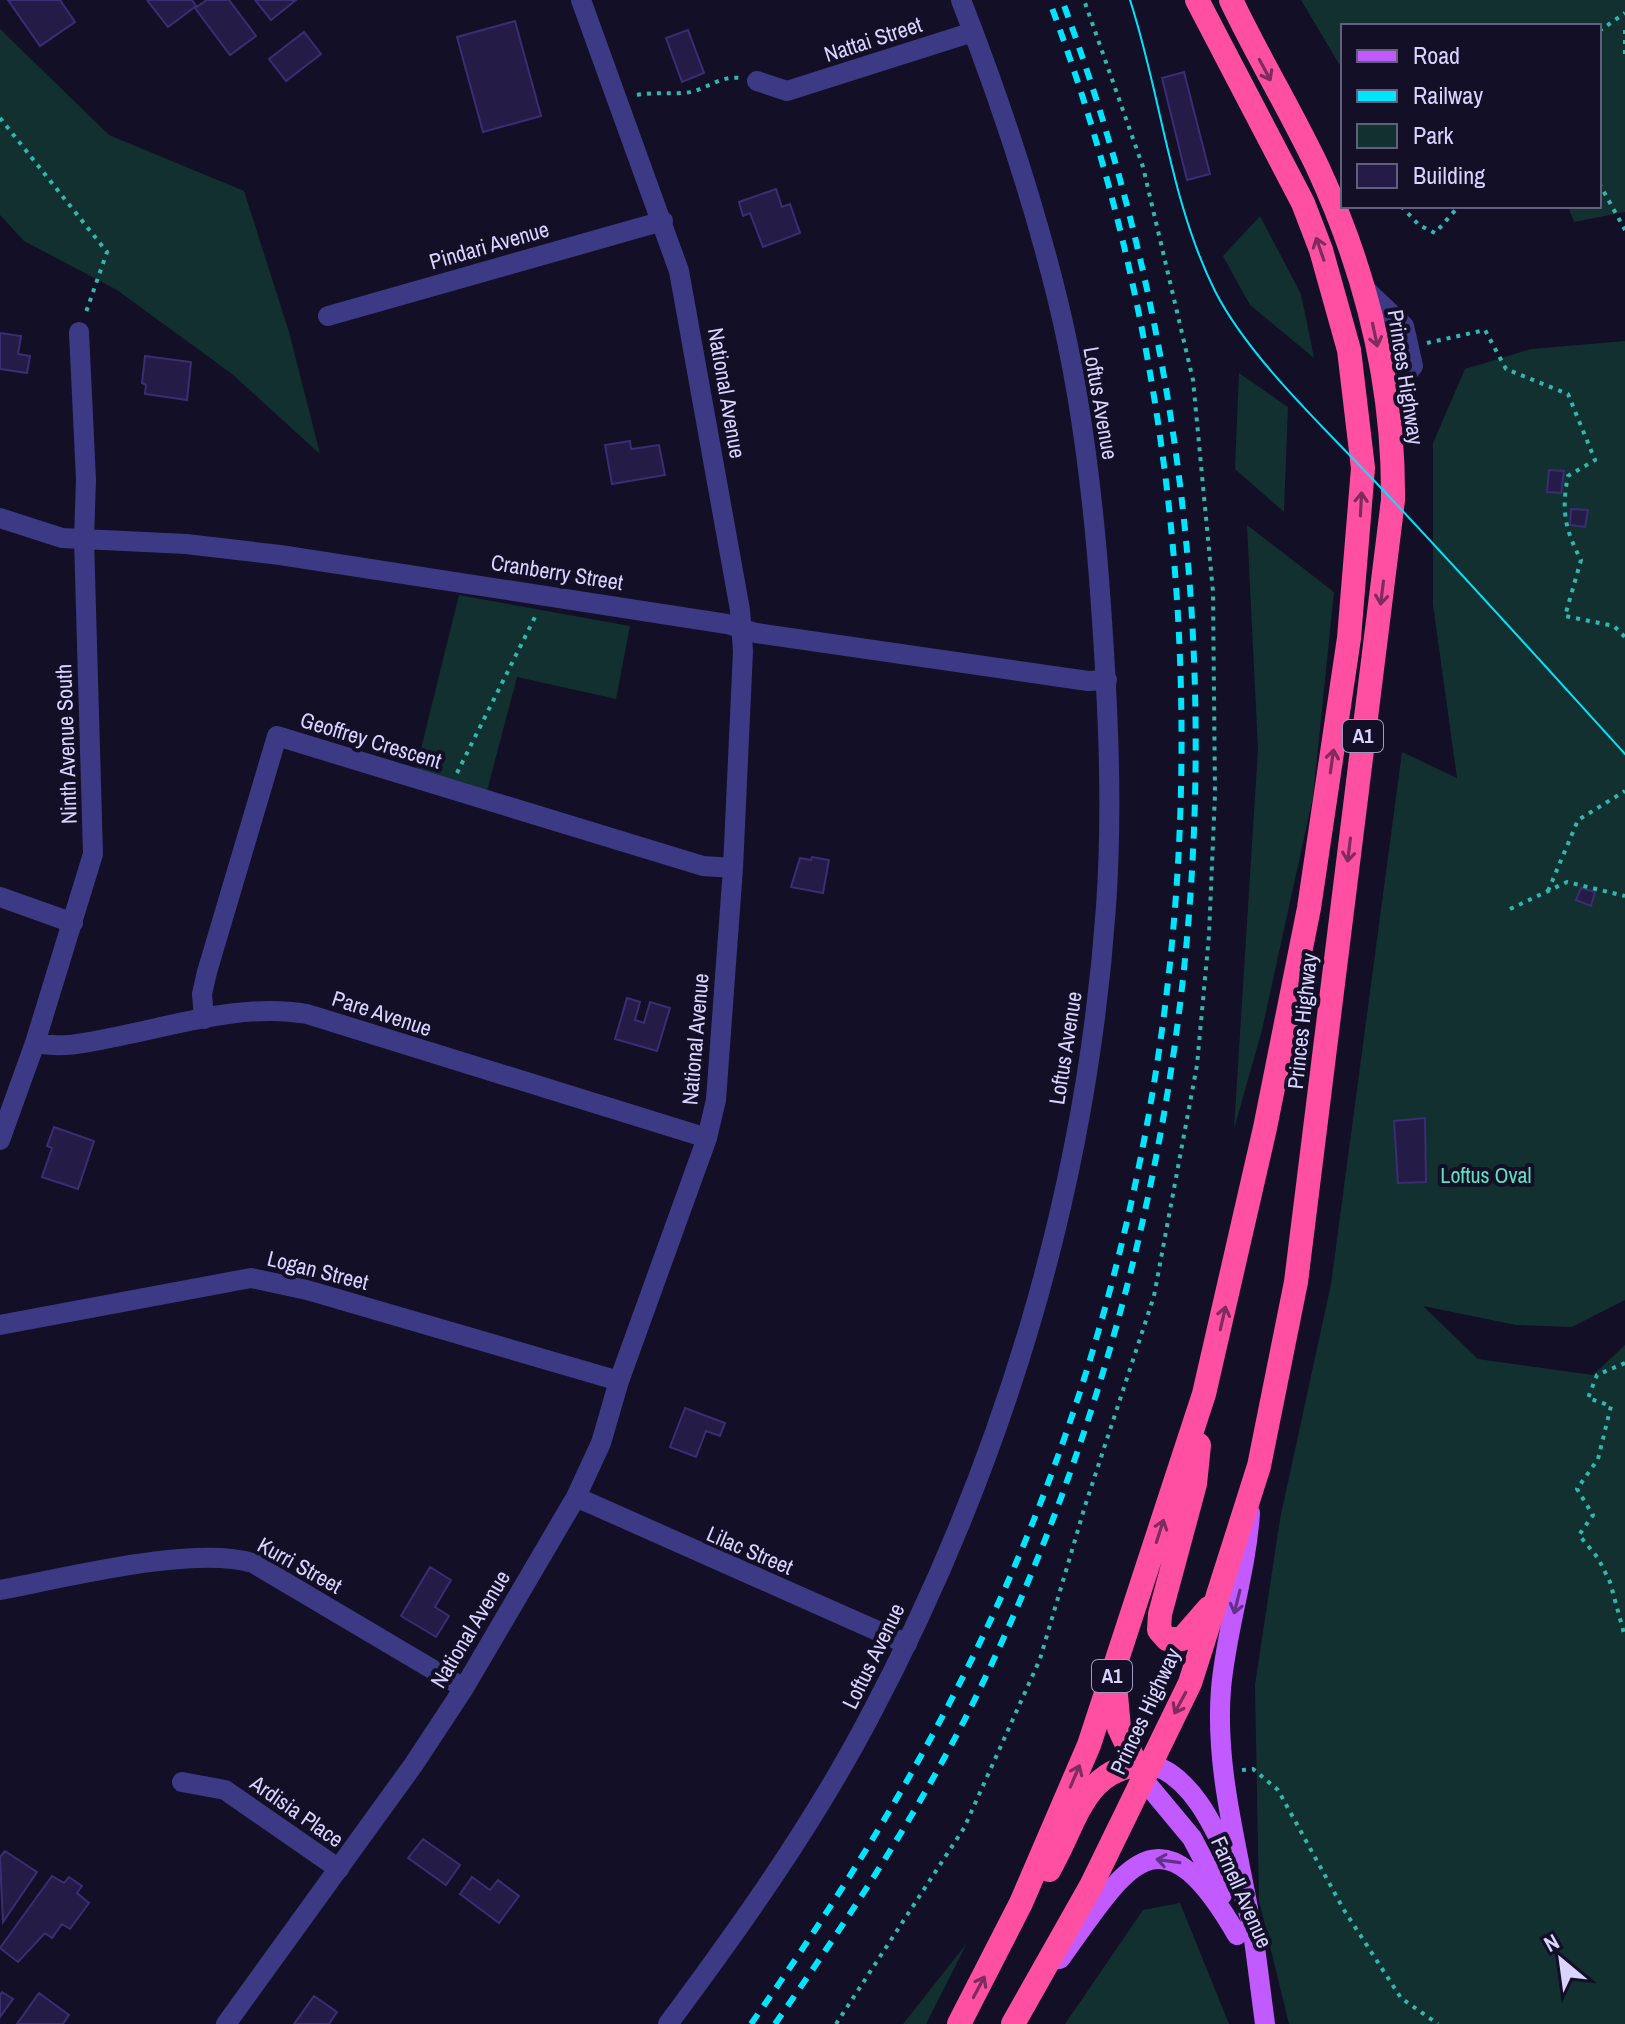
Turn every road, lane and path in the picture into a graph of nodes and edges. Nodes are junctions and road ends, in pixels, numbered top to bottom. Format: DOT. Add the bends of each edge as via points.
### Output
graph roads {
  1 [pos="581,0"];
  2 [pos="961,0"];
  3 [pos="1084,0"];
  4 [pos="1197,0"];
  5 [pos="1231,0"];
  6 [pos="1625,13"];
  7 [pos="1601,30"];
  8 [pos="1625,30"];
  9 [pos="973,32"];
  10 [pos="1625,58"];
  11 [pos="757,81"];
  12 [pos="618,97"];
  13 [pos="0,118"];
  14 [pos="1601,187"];
  15 [pos="1403,208"];
  16 [pos="1457,208"];
  17 [pos="663,221"];
  18 [pos="1625,230"];
  19 [pos="1364,288"];
  20 [pos="328,316"];
  21 [pos="79,332"];
  22 [pos="1409,347"];
  23 [pos="1387,400"];
  24 [pos="0,518"];
  25 [pos="84,539"];
  26 [pos="546,594"];
  27 [pos="742,631"];
  28 [pos="1625,637"];
  29 [pos="1107,680"];
  30 [pos="449,789"];
  31 [pos="1625,791"];
  32 [pos="733,868"];
  33 [pos="1548,891"];
  34 [pos="1625,896"];
  35 [pos="0,897"];
  36 [pos="1510,909"];
  37 [pos="73,923"];
  38 [pos="204,1019"];
  39 [pos="35,1043"];
  40 [pos="707,1138"];
  41 [pos="0,1140"];
  42 [pos="0,1325"];
  43 [pos="1625,1363"];
  44 [pos="619,1381"];
  45 [pos="1204,1394"];
  46 [pos="576,1497"];
  47 [pos="1251,1497"];
  48 [pos="0,1590"];
  49 [pos="1222,1590"];
  50 [pos="1625,1637"];
  51 [pos="907,1644"];
  52 [pos="1120,1657"];
  53 [pos="464,1688"];
  54 [pos="1142,1770"];
  55 [pos="1224,1772"];
  56 [pos="182,1782"];
  57 [pos="339,1869"];
  58 [pos="1248,1908"];
  59 [pos="1237,1935"];
  60 [pos="999,1950"];
  61 [pos="1259,1992"];
  62 [pos="226,2024"];
  63 [pos="668,2024"];
  64 [pos="836,2024"];
  65 [pos="959,2024"];
  66 [pos="1014,2024"];
  67 [pos="1265,2024"];
  68 [pos="1438,2024"];
  1 -- 12 [label="street, National Avenue"];
  2 -- 9 [label="street, Loftus Avenue"];
  3 -- 64 [label="path" via="1143,167 1193,380 1213,592 1215,794 1197,1065 1154,1296 1040,1659 964,1828"];
  45 -- 4 [label="highway, Princes Highway / A1, one-way" via="1265,1128 1314,878 1349,638 1363,468 1349,350 1321,250 1303,203"];
  5 -- 19 [label="highway, Princes Highway / A1, one-way" via="1317,167"];
  6 -- 7 [label="path"];
  8 -- 10 [label="path"];
  9 -- 11 [label="street, Nattai Street" via="787,99"];
  9 -- 29 [label="street, Loftus Avenue" via="1030,197 1058,301 1088,463"];
  11 -- 12 [label="path" via="728,77 684,93"];
  12 -- 17 [label="street, National Avenue"];
  13 -- 21 [label="path" via="107,252"];
  14 -- 18 [label="path"];
  15 -- 16 [label="path" via="1435,233"];
  17 -- 20 [label="street, Pindari Avenue"];
  17 -- 27 [label="street, National Avenue" via="690,319"];
  19 -- 22 [label="street" via="1404,326"];
  19 -- 23 [label="highway, Princes Highway / A1, one-way"];
  21 -- 25 [label="street, Ninth Avenue South"];
  22 -- 23 [label="street" via="1413,366"];
  22 -- 28 [label="path" via="1485,330 1506,369 1568,394 1595,460 1568,476 1562,503 1581,560 1565,616 1614,626"];
  23 -- 47 [label="highway, Princes Highway / A1, one-way" via="1393,500 1318,1117 1296,1282"];
  24 -- 25 [label="street, Cranberry Street" via="50,535"];
  25 -- 26 [label="street, Cranberry Street" via="202,546"];
  25 -- 37 [label="street, Ninth Avenue South" via="93,842"];
  26 -- 27 [label="street, Cranberry Street" via="727,624"];
  26 -- 30 [label="path"];
  27 -- 29 [label="street, Cranberry Street"];
  27 -- 32 [label="street, National Avenue"];
  29 -- 51 [label="street, Loftus Avenue" via="1106,904 1098,993 1066,1194 1005,1408"];
  30 -- 32 [label="street, Geoffrey Crescent" via="703,866"];
  30 -- 38 [label="street, Geoffrey Crescent" via="277,736 207,972"];
  31 -- 33 [label="path" via="1578,820"];
  32 -- 40 [label="street, National Avenue" via="716,1100"];
  33 -- 34 [label="path" via="1567,882"];
  33 -- 36 [label="path"];
  35 -- 37 [label="street"];
  37 -- 39 [label="street, Ninth Avenue South"];
  38 -- 39 [label="street, Pare Avenue" via="67,1047"];
  38 -- 40 [label="street, Pare Avenue" via="278,1009 307,1014"];
  39 -- 41 [label="street, Ninth Avenue South"];
  40 -- 44 [label="street, National Avenue"];
  42 -- 44 [label="street, Logan Street" via="251,1278"];
  43 -- 50 [label="path" via="1597,1375 1588,1398 1611,1406 1598,1459 1577,1489 1593,1515 1579,1535 1610,1582"];
  44 -- 46 [label="street, National Avenue" via="601,1443"];
  45 -- 49 [label="highway" via="1195,1484 1160,1614 1161,1634 1171,1640 1186,1636"];
  52 -- 45 [label="highway, Princes Highway / A1, one-way"];
  46 -- 51 [label="street, Lilac Street"];
  46 -- 53 [label="street, National Avenue"];
  47 -- 49 [label="highway, Princes Highway / A1"];
  47 -- 55 [label="main road, one-way" via="1243,1577 1222,1679"];
  48 -- 53 [label="street, Kurri Street" via="192,1557 233,1557 253,1563"];
  49 -- 54 [label="highway, Princes Highway / A1, one-way" via="1190,1683"];
  51 -- 63 [label="street, Loftus Avenue" via="867,1723 776,1873"];
  52 -- 54 [label="highway" via="1116,1712 1124,1745"];
  60 -- 52 [label="highway, Princes Highway / A1, one-way" via="1089,1745"];
  53 -- 57 [label="street, National Avenue"];
  54 -- 58 [label="main road, Farnell Avenue" via="1176,1778 1199,1805"];
  54 -- 59 [label="main road, Farnell Avenue" via="1201,1853"];
  54 -- 60 [label="highway" via="1109,1772 1093,1787"];
  54 -- 66 [label="highway, Princes Highway / A1" via="1084,1898"];
  55 -- 58 [label="main road"];
  55 -- 68 [label="path" via="1253,1769 1278,1790 1344,1910 1401,1998"];
  56 -- 57 [label="street, Ardisia Place" via="225,1790"];
  57 -- 62 [label="street, National Avenue"];
  58 -- 61 [label="main road, Farnell Avenue"];
  59 -- 61 [label="main road, Farnell Avenue"];
  59 -- 66 [label="main road, one-way" via="1188,1867 1167,1858 1144,1862 1112,1889"];
  65 -- 60 [label="highway, Princes Highway / A1, one-way"];
  61 -- 67 [label="main road, Farnell Avenue"];
}
